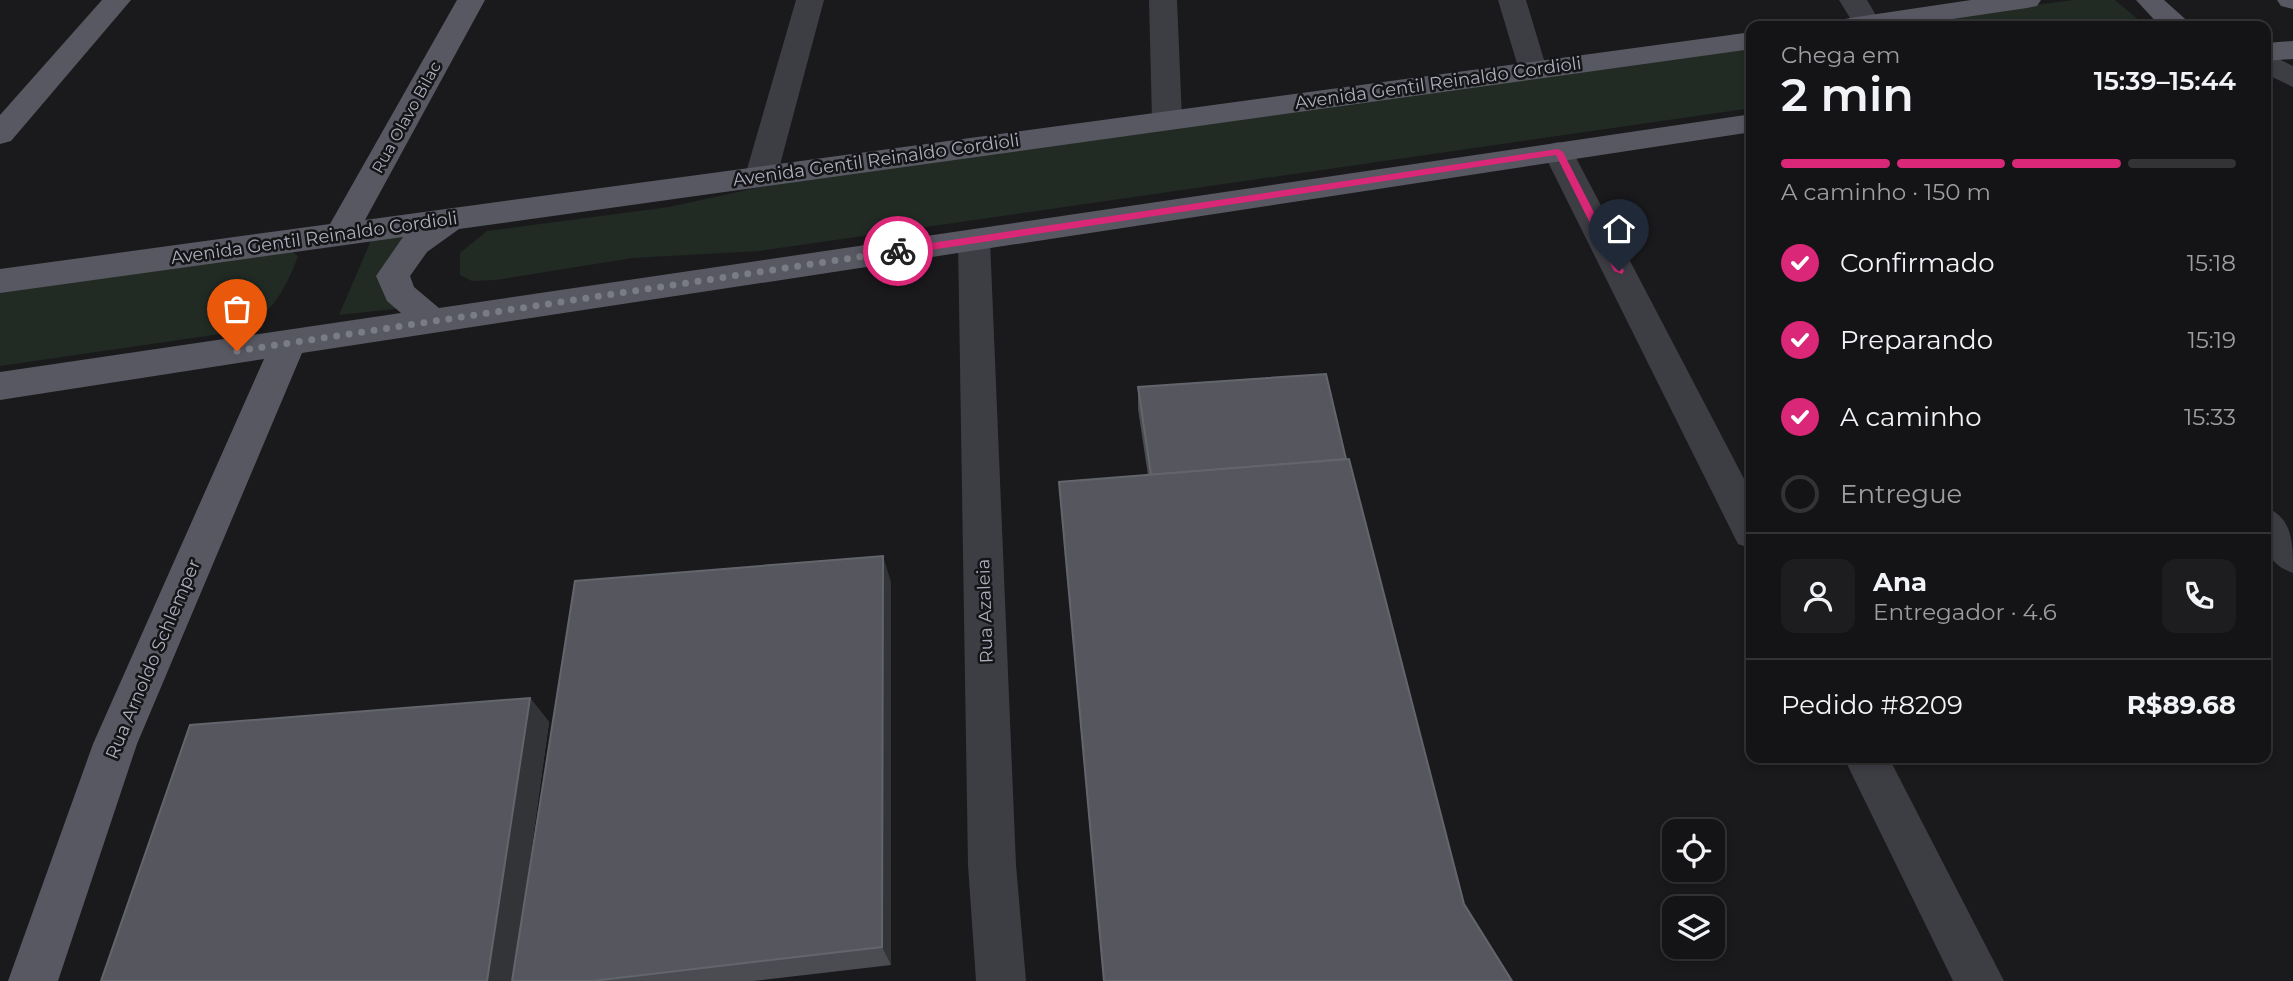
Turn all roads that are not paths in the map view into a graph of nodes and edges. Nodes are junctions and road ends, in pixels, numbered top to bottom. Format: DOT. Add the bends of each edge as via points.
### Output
graph roads {
  1 [pos="117,0"];
  2 [pos="471,0"];
  3 [pos="810,0"];
  4 [pos="1163,0"];
  5 [pos="1511,0"];
  6 [pos="1853,0"];
  7 [pos="2027,0"];
  8 [pos="2150,0"];
  9 [pos="1857,21"];
  10 [pos="1885,21"];
  11 [pos="2171,21"];
  12 [pos="1746,41"];
  13 [pos="2293,50"];
  14 [pos="2271,52"];
  15 [pos="2271,65"];
  16 [pos="1533,70"];
  17 [pos="2293,78"];
  18 [pos="1167,120"];
  19 [pos="1746,124"];
  20 [pos="0,134"];
  21 [pos="1558,152"];
  22 [pos="761,176"];
  23 [pos="453,219"];
  24 [pos="341,234"];
  25 [pos="974,240"];
  26 [pos="0,281"];
  27 [pos="432,321"];
  28 [pos="289,343"];
  29 [pos="0,386"];
  30 [pos="1746,521"];
  31 [pos="2271,529"];
  32 [pos="2293,556"];
  33 [pos="1869,763"];
  34 [pos="33,981"];
  35 [pos="1001,981"];
  36 [pos="1979,981"];
  1 -- 20 [label="main road"];
  2 -- 24 [label="main road, Rua Olavo Bilac"];
  3 -- 22 [label="street"];
  4 -- 18 [label="street"];
  5 -- 16 [label="street"];
  6 -- 9 [label="street"];
  7 -- 10 [label="main road"];
  8 -- 11 [label="main road"];
  12 -- 16 [label="main road, Avenida Gentil Reinaldo Cordioli"];
  13 -- 14 [label="main road"];
  15 -- 17 [label="street"];
  16 -- 18 [label="main road, Avenida Gentil Reinaldo Cordioli"];
  18 -- 22 [label="main road, Avenida Gentil Reinaldo Cordioli"];
  19 -- 21 [label="main road"];
  21 -- 25 [label="main road"];
  21 -- 30 [label="street"];
  22 -- 23 [label="main road, Avenida Gentil Reinaldo Cordioli"];
  23 -- 24 [label="main road, Avenida Gentil Reinaldo Cordioli"];
  23 -- 27 [label="main road" via="420,237 393,276 399,293"];
  24 -- 26 [label="main road, Avenida Gentil Reinaldo Cordioli"];
  25 -- 27 [label="main road"];
  25 -- 35 [label="street, Rua Azaleia" via="992,865"];
  27 -- 28 [label="main road"];
  28 -- 29 [label="main road"];
  28 -- 34 [label="main road, Rua Arnoldo Schlemper" via="115,744"];
  31 -- 32 [label="street"];
  33 -- 36 [label="street"];
}
